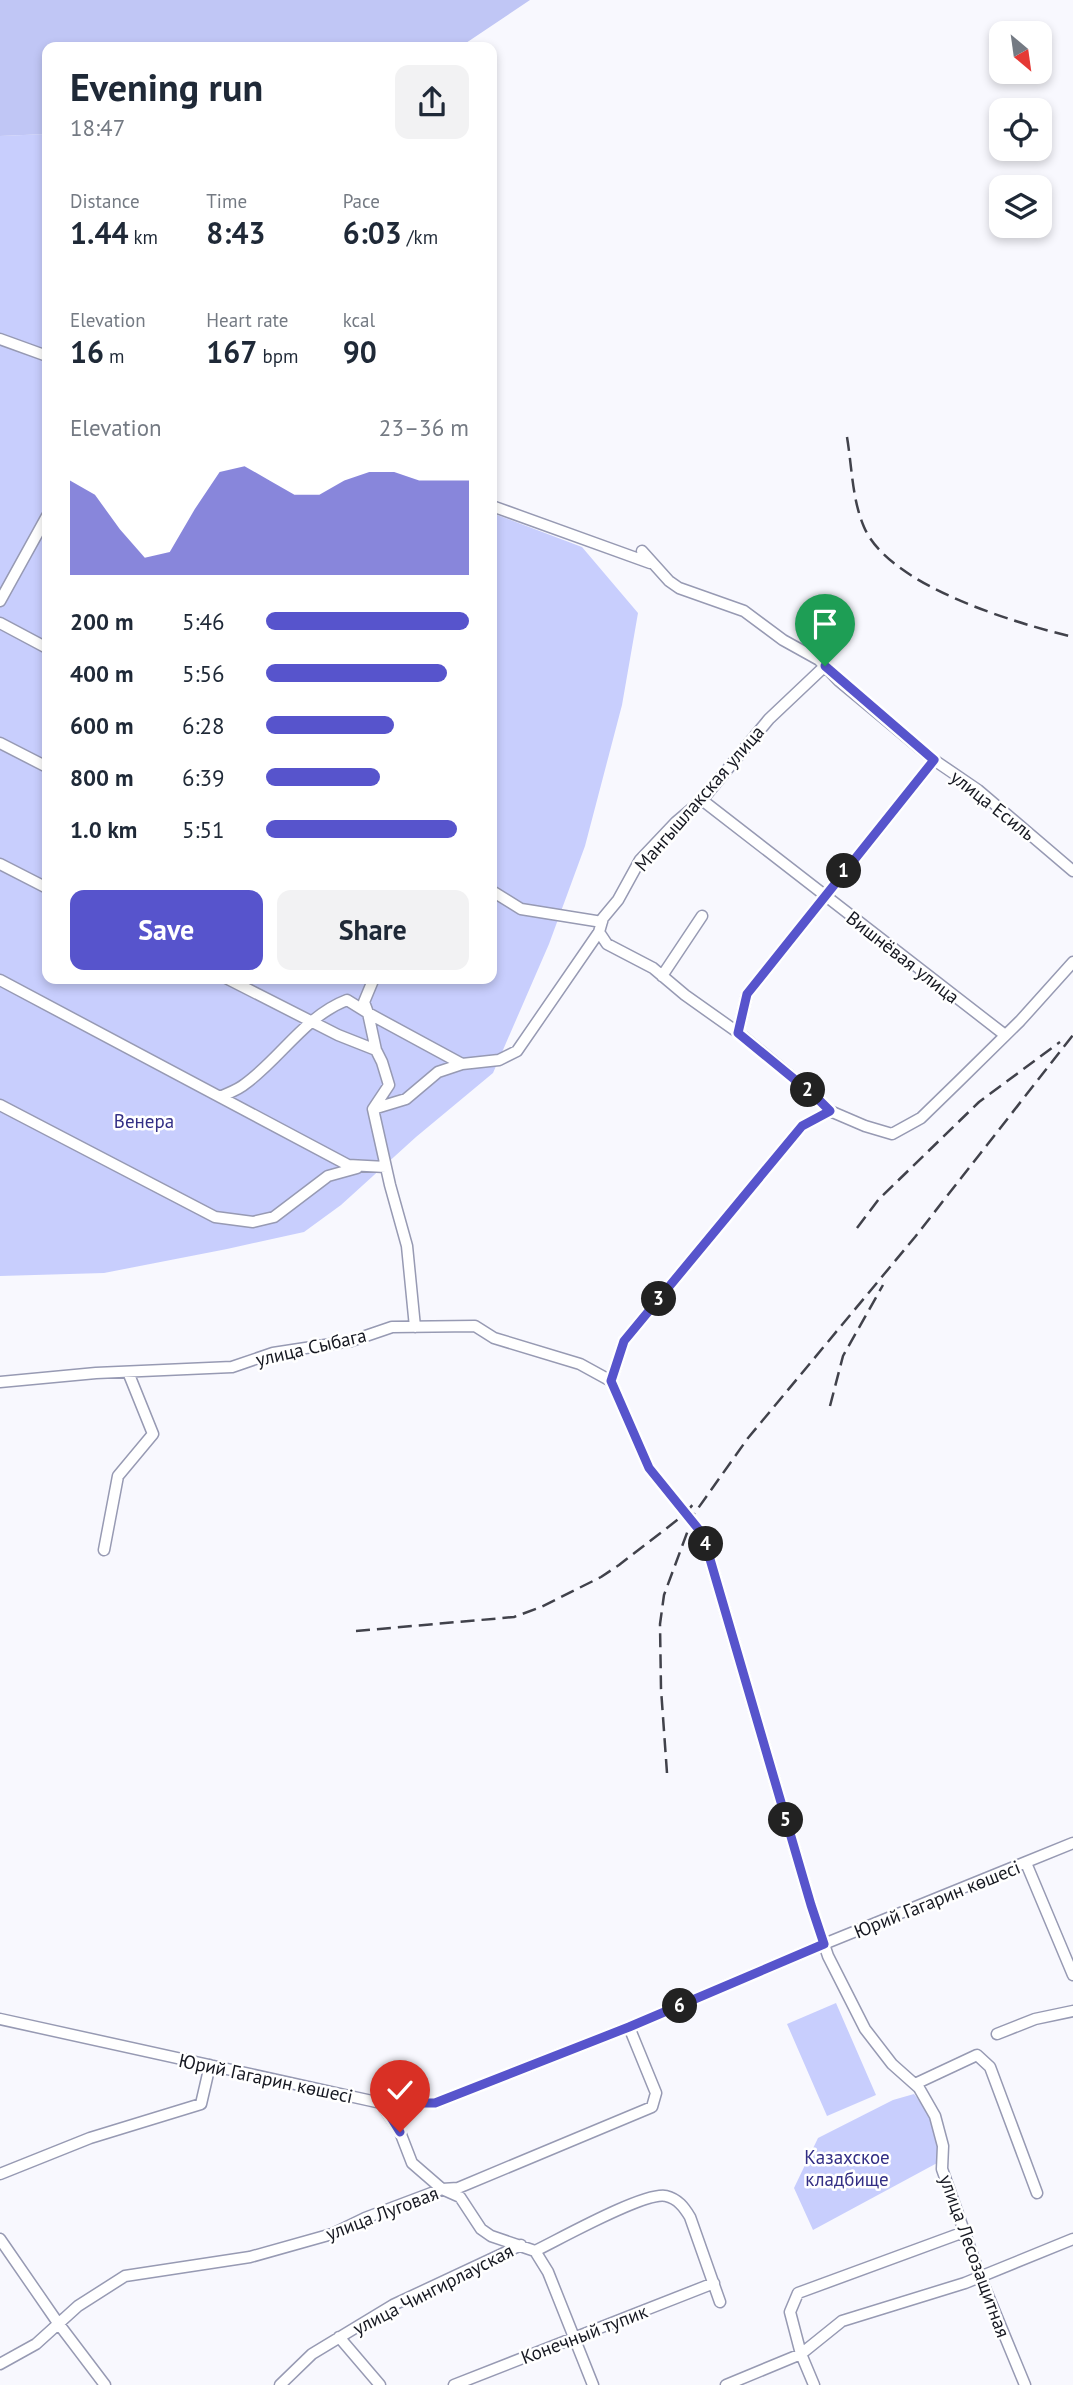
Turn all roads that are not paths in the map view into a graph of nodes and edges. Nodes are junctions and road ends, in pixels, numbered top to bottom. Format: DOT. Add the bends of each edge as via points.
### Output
graph roads {
  1 [pos="0,339"];
  2 [pos="42,354"];
  3 [pos="497,508"];
  4 [pos="42,525"];
  5 [pos="642,551"];
  6 [pos="653,564"];
  7 [pos="0,601"];
  8 [pos="0,623"];
  9 [pos="42,645"];
  10 [pos="825,666"];
  11 [pos="0,743"];
  12 [pos="934,760"];
  13 [pos="42,764"];
  14 [pos="702,800"];
  15 [pos="0,864"];
  16 [pos="1073,871"];
  17 [pos="42,885"];
  18 [pos="497,894"];
  19 [pos="825,896"];
  20 [pos="702,916"];
  21 [pos="601,927"];
  22 [pos="1073,962"];
  23 [pos="662,976"];
  24 [pos="0,980"];
  25 [pos="238,984"];
  26 [pos="370,984"];
  27 [pos="368,1013"];
  28 [pos="312,1022"];
  29 [pos="738,1033"];
  30 [pos="1005,1035"];
  31 [pos="376,1051"];
  32 [pos="462,1064"];
  33 [pos="220,1097"];
  34 [pos="0,1105"];
  35 [pos="373,1109"];
  36 [pos="830,1111"];
  37 [pos="363,1166"];
  38 [pos="386,1167"];
  39 [pos="415,1327"];
  40 [pos="128,1372"];
  41 [pos="611,1381"];
  42 [pos="0,1382"];
  43 [pos="104,1550"];
  44 [pos="1073,1843"];
  45 [pos="1026,1863"];
  46 [pos="824,1944"];
  47 [pos="1073,1975"];
  48 [pos="1073,2011"];
  49 [pos="0,2019"];
  50 [pos="629,2027"];
  51 [pos="997,2034"];
  52 [pos="210,2065"];
  53 [pos="915,2084"];
  54 [pos="382,2103"];
  55 [pos="0,2174"];
  56 [pos="442,2189"];
  57 [pos="1038,2193"];
  58 [pos="964,2232"];
  59 [pos="0,2239"];
  60 [pos="1073,2239"];
  61 [pos="521,2245"];
  62 [pos="535,2251"];
  63 [pos="980,2276"];
  64 [pos="714,2283"];
  65 [pos="720,2302"];
  66 [pos="58,2323"];
  67 [pos="339,2337"];
  68 [pos="573,2338"];
  69 [pos="801,2354"];
  70 [pos="0,2364"];
  71 [pos="105,2385"];
  72 [pos="280,2385"];
  73 [pos="380,2385"];
  74 [pos="454,2385"];
  75 [pos="593,2385"];
  76 [pos="726,2385"];
  77 [pos="814,2385"];
  78 [pos="1025,2385"];
  1 -- 2 [label="street"];
  3 -- 6 [label="street"];
  4 -- 7 [label="street"];
  5 -- 6 [label="street, улица Есиль"];
  6 -- 10 [label="street, улица Есиль" via="679,588 744,611"];
  8 -- 9 [label="street"];
  10 -- 12 [label="street, улица Есиль"];
  10 -- 14 [label="street, Мангышлакская улица" via="769,719"];
  11 -- 13 [label="street"];
  12 -- 16 [label="street, улица Есиль" via="978,790"];
  12 -- 19 [label="street"];
  14 -- 19 [label="street, Вишнёвая улица"];
  14 -- 21 [label="street, Мангышлакская улица" via="640,860"];
  15 -- 17 [label="street"];
  18 -- 21 [label="street" via="521,909"];
  19 -- 29 [label="street" via="747,994"];
  19 -- 30 [label="street, Вишнёвая улица"];
  20 -- 23 [label="street"];
  21 -- 23 [label="street" via="607,944"];
  21 -- 32 [label="street, Мангышлакская улица" via="517,1051 499,1060"];
  22 -- 30 [label="street"];
  23 -- 29 [label="street"];
  24 -- 33 [label="street"];
  25 -- 28 [label="street"];
  26 -- 27 [label="street" via="364,1002"];
  27 -- 28 [label="street" via="347,1000"];
  27 -- 31 [label="street"];
  27 -- 32 [label="street"];
  28 -- 31 [label="street"];
  28 -- 33 [label="street" via="243,1086"];
  29 -- 36 [label="street"];
  30 -- 36 [label="street" via="920,1118 892,1134"];
  31 -- 35 [label="street" via="389,1085"];
  32 -- 35 [label="street, Мангышлакская улица" via="438,1072 406,1099"];
  33 -- 37 [label="street" via="348,1165"];
  34 -- 37 [label="street" via="215,1217 234,1221 274,1217 328,1176"];
  35 -- 38 [label="street"];
  36 -- 41 [label="street" via="802,1126 624,1341"];
  37 -- 38 [label="street"];
  38 -- 39 [label="street" via="407,1246"];
  39 -- 40 [label="street, улица Сыбага" via="392,1327 351,1341 273,1353 232,1367"];
  39 -- 41 [label="street, улица Сыбага" via="475,1326 495,1338 580,1364"];
  40 -- 42 [label="street, улица Сыбага"];
  40 -- 43 [label="street" via="153,1434 118,1476"];
  41 -- 46 [label="street, улица Лесозащитная" via="649,1468 705,1542"];
  44 -- 45 [label="street, Юрий Гагарин көшесі"];
  45 -- 46 [label="street, Юрий Гагарин көшесі"];
  45 -- 47 [label="street"];
  46 -- 50 [label="street, Юрий Гагарин көшесі"];
  46 -- 53 [label="street, улица Лесозащитная" via="865,2029 892,2064"];
  48 -- 51 [label="street"];
  49 -- 52 [label="street, Юрий Гагарин көшесі"];
  50 -- 54 [label="street, Юрий Гагарин көшесі" via="435,2103"];
  50 -- 56 [label="street, улица Луговая" via="656,2093 653,2107 458,2188"];
  52 -- 54 [label="street, Юрий Гагарин көшесі"];
  52 -- 55 [label="street" via="201,2104 90,2138"];
  53 -- 57 [label="street" via="978,2055 990,2067"];
  53 -- 58 [label="street, улица Лесозащитная" via="935,2116 943,2146 942,2169"];
  54 -- 56 [label="street" via="412,2163"];
  56 -- 61 [label="street" via="460,2197 481,2229"];
  56 -- 66 [label="street, улица Луговая" via="332,2234 250,2257 125,2276"];
  58 -- 63 [label="street, улица Лесозащитная"];
  58 -- 69 [label="street" via="798,2293 790,2312"];
  59 -- 66 [label="street"];
  60 -- 63 [label="street"];
  61 -- 62 [label="street"];
  61 -- 67 [label="street, улица Чингирлауская" via="393,2305"];
  62 -- 64 [label="street, улица Чингирлауская" via="640,2200 664,2195 682,2205 690,2217"];
  62 -- 68 [label="street" via="548,2272"];
  63 -- 69 [label="street" via="842,2321"];
  63 -- 78 [label="street, улица Лесозащитная"];
  64 -- 65 [label="street, улица Чингирлауская"];
  64 -- 68 [label="street, Конечный тупик"];
  66 -- 70 [label="street, улица Луговая" via="36,2344"];
  66 -- 71 [label="street"];
  67 -- 72 [label="street, улица Чингирлауская" via="312,2354"];
  67 -- 73 [label="street"];
  68 -- 74 [label="street, Конечный тупик"];
  68 -- 75 [label="street"];
  69 -- 76 [label="street"];
  69 -- 77 [label="street"];
}
